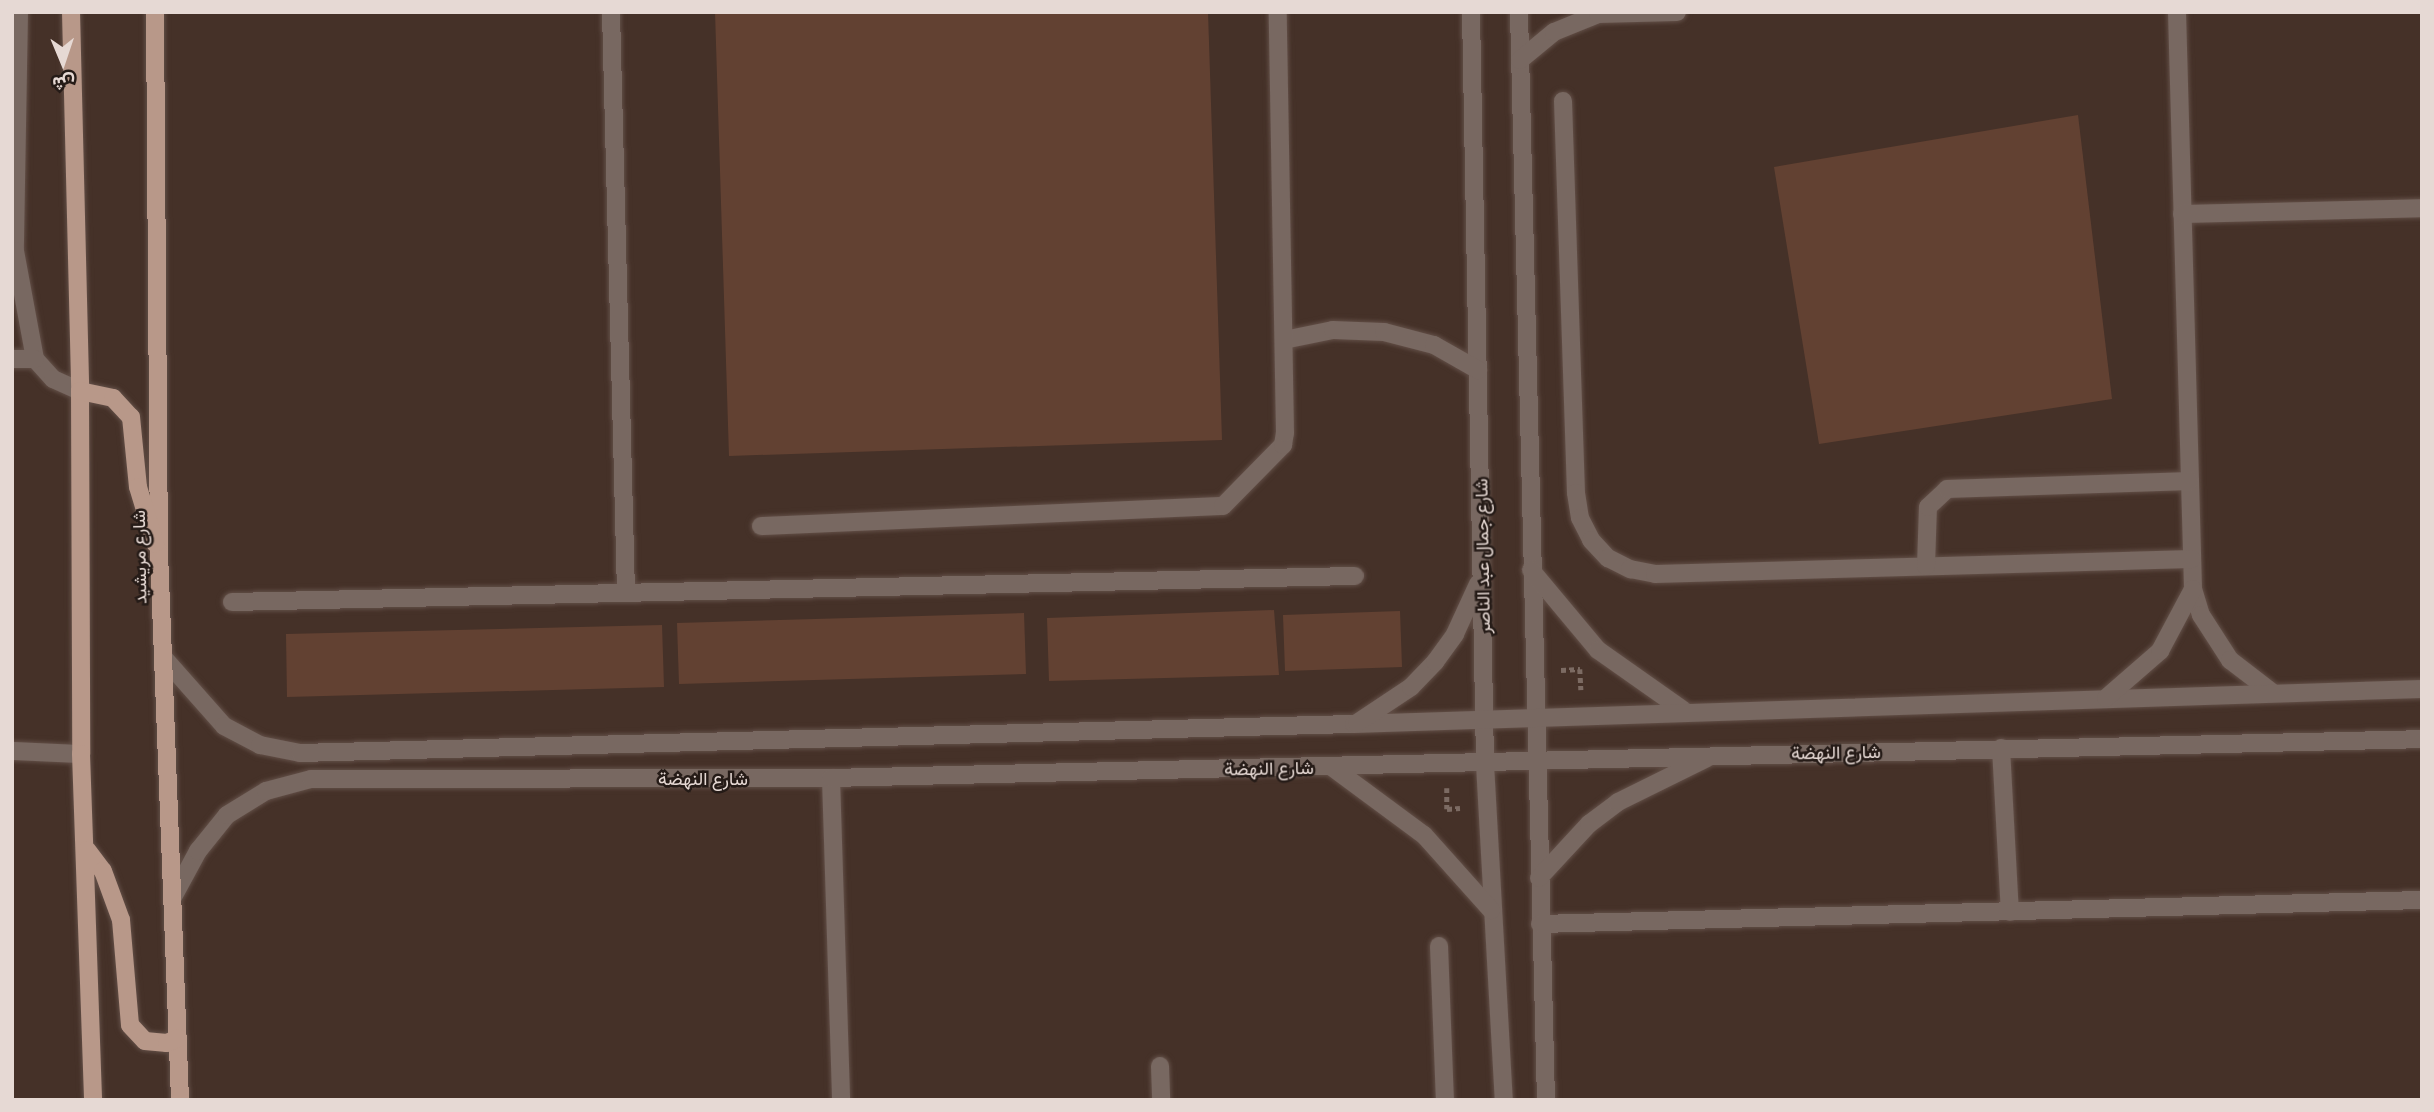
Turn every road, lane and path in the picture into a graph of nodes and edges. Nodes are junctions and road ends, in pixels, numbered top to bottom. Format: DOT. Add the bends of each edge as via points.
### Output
graph roads {
  1 [pos="19,12"];
  2 [pos="71,12"];
  3 [pos="155,12"];
  4 [pos="611,12"];
  5 [pos="1278,12"];
  6 [pos="1471,12"];
  7 [pos="1519,12"];
  8 [pos="1678,12"];
  9 [pos="2177,12"];
  10 [pos="1595,13"];
  11 [pos="1520,60"];
  12 [pos="1563,101"];
  13 [pos="2422,208"];
  14 [pos="2182,215"];
  15 [pos="1284,340"];
  16 [pos="12,359"];
  17 [pos="34,359"];
  18 [pos="1478,370"];
  19 [pos="80,391"];
  20 [pos="2190,481"];
  21 [pos="761,526"];
  22 [pos="159,553"];
  23 [pos="2192,559"];
  24 [pos="1926,566"];
  25 [pos="1531,570"];
  26 [pos="1482,571"];
  27 [pos="1355,576"];
  28 [pos="2193,589"];
  29 [pos="625,593"];
  30 [pos="232,602"];
  31 [pos="163,657"];
  32 [pos="2422,689"];
  33 [pos="2273,693"];
  34 [pos="2106,698"];
  35 [pos="1683,710"];
  36 [pos="1534,717"];
  37 [pos="1485,719"];
  38 [pos="1354,724"];
  39 [pos="2422,739"];
  40 [pos="2001,748"];
  41 [pos="12,751"];
  42 [pos="81,754"];
  43 [pos="1716,754"];
  44 [pos="1535,762"];
  45 [pos="1485,764"];
  46 [pos="1332,767"];
  47 [pos="831,778"];
  48 [pos="88,850"];
  49 [pos="1539,878"];
  50 [pos="172,899"];
  51 [pos="2422,900"];
  52 [pos="1491,910"];
  53 [pos="2010,912"];
  54 [pos="1540,925"];
  55 [pos="1439,946"];
  56 [pos="178,1038"];
  57 [pos="1160,1066"];
  58 [pos="93,1100"];
  59 [pos="180,1100"];
  60 [pos="841,1100"];
  61 [pos="1161,1100"];
  62 [pos="1445,1100"];
  63 [pos="1504,1100"];
  64 [pos="1546,1100"];
  1 -- 17 [label="street" via="15,251"];
  2 -- 19 [label="main road"];
  3 -- 22 [label="main road, شارع مريشيد"];
  4 -- 29 [label="street"];
  5 -- 15 [label="street"];
  6 -- 18 [label="street, شارع جمال عبد الناصر"];
  7 -- 11 [label="street"];
  8 -- 10 [label="street"];
  9 -- 14 [label="street"];
  10 -- 11 [label="street" via="1553,32"];
  11 -- 25 [label="street"];
  12 -- 24 [label="street" via="1576,493 1580,518 1591,540 1608,558 1630,569 1655,573"];
  13 -- 14 [label="street"];
  14 -- 20 [label="street"];
  15 -- 18 [label="street" via="1333,330 1384,332 1434,345"];
  15 -- 21 [label="street" via="1283,445 1223,506"];
  16 -- 17 [label="street"];
  17 -- 19 [label="street" via="53,379"];
  18 -- 26 [label="street, شارع جمال عبد الناصر"];
  19 -- 22 [label="main road" via="113,398 131,417 138,487"];
  19 -- 42 [label="main road"];
  20 -- 23 [label="street"];
  20 -- 24 [label="street" via="1947,489 1928,507"];
  22 -- 31 [label="main road, شارع مريشيد"];
  23 -- 24 [label="street"];
  23 -- 28 [label="street"];
  25 -- 35 [label="street" via="1598,650"];
  25 -- 36 [label="street"];
  26 -- 37 [label="street, شارع جمال عبد الناصر"];
  26 -- 38 [label="street" via="1471,604 1435,662 1384,708"];
  27 -- 29 [label="street"];
  28 -- 33 [label="street" via="2201,615 2230,660"];
  28 -- 34 [label="street" via="2160,651"];
  29 -- 30 [label="street"];
  31 -- 38 [label="street, شارع النهضة" via="224,726 260,745 300,752"];
  31 -- 50 [label="main road, شارع مريشيد"];
  32 -- 33 [label="street, شارع النهضة"];
  33 -- 34 [label="street, شارع النهضة"];
  34 -- 35 [label="street, شارع النهضة"];
  35 -- 36 [label="street, شارع النهضة"];
  36 -- 37 [label="street, شارع النهضة"];
  36 -- 44 [label="street"];
  37 -- 38 [label="street, شارع النهضة"];
  37 -- 45 [label="street, شارع جمال عبد الناصر"];
  39 -- 40 [label="street, شارع النهضة"];
  40 -- 43 [label="street, شارع النهضة"];
  40 -- 53 [label="street"];
  41 -- 42 [label="street"];
  42 -- 48 [label="main road"];
  43 -- 44 [label="street, شارع النهضة"];
  43 -- 49 [label="street" via="1618,802 1580,833"];
  44 -- 45 [label="street, شارع النهضة"];
  44 -- 49 [label="street"];
  45 -- 46 [label="street, شارع النهضة"];
  45 -- 52 [label="street, شارع جمال عبد الناصر"];
  46 -- 47 [label="street, شارع النهضة"];
  46 -- 52 [label="street" via="1424,835"];
  47 -- 50 [label="street, شارع النهضة" via="299,781 266,790 227,815 198,851"];
  47 -- 60 [label="street"];
  48 -- 56 [label="main road" via="114,894 121,920 130,1025 145,1041 167,1043"];
  48 -- 58 [label="main road"];
  49 -- 54 [label="street"];
  50 -- 56 [label="main road, شارع مريشيد"];
  51 -- 53 [label="street"];
  52 -- 63 [label="street, شارع جمال عبد الناصر"];
  53 -- 54 [label="street"];
  54 -- 64 [label="street"];
  55 -- 62 [label="street"];
  56 -- 59 [label="main road, شارع مريشيد"];
  57 -- 61 [label="street"];
}
